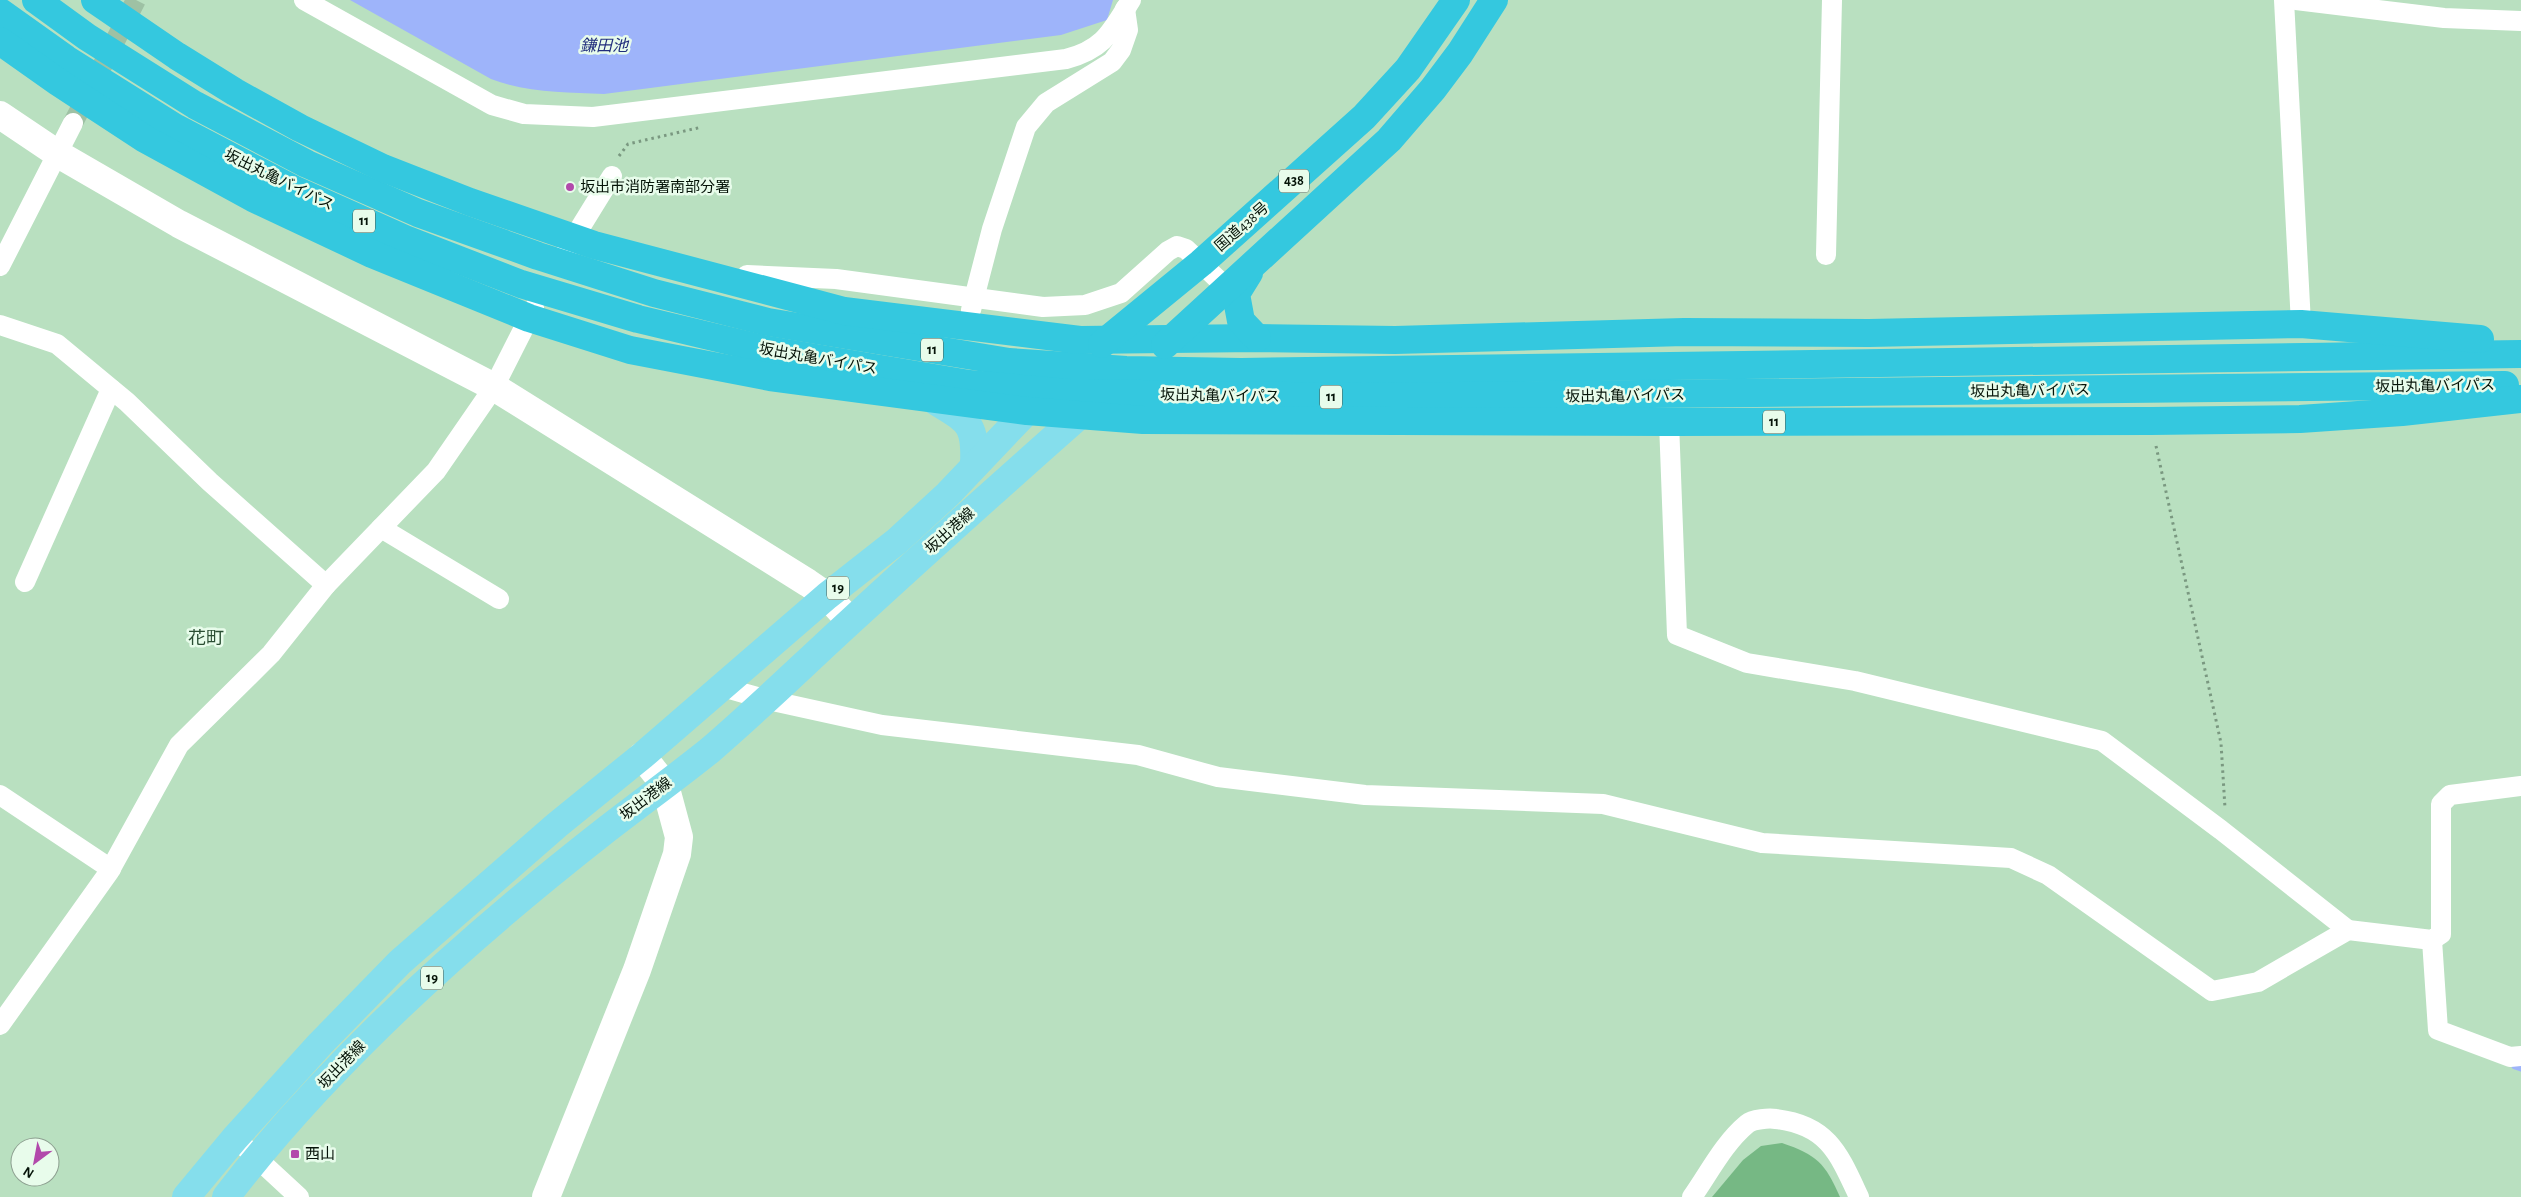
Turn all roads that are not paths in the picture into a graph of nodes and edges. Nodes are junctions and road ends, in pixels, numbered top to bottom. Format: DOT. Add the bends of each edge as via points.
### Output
graph roads {
  1 [pos="36,0"];
  2 [pos="95,0"];
  3 [pos="304,0"];
  4 [pos="1456,0"];
  5 [pos="1494,0"];
  6 [pos="1832,0"];
  7 [pos="2284,0"];
  8 [pos="2296,0"];
  9 [pos="1128,4"];
  10 [pos="0,12"];
  11 [pos="2521,21"];
  12 [pos="0,41"];
  13 [pos="0,115"];
  14 [pos="73,123"];
  15 [pos="58,154"];
  16 [pos="612,176"];
  17 [pos="570,245"];
  18 [pos="1826,255"];
  19 [pos="1259,260"];
  20 [pos="1200,263"];
  21 [pos="0,266"];
  22 [pos="747,275"];
  23 [pos="1228,289"];
  24 [pos="974,298"];
  25 [pos="531,313"];
  26 [pos="2301,324"];
  27 [pos="0,325"];
  28 [pos="968,327"];
  29 [pos="1257,338"];
  30 [pos="1107,339"];
  31 [pos="1171,340"];
  32 [pos="2521,342"];
  33 [pos="2521,354"];
  34 [pos="2521,385"];
  35 [pos="494,388"];
  36 [pos="112,389"];
  37 [pos="932,399"];
  38 [pos="2521,399"];
  39 [pos="1027,411"];
  40 [pos="1081,414"];
  41 [pos="1669,422"];
  42 [pos="974,464"];
  43 [pos="381,528"];
  44 [pos="25,582"];
  45 [pos="326,585"];
  46 [pos="827,596"];
  47 [pos="499,599"];
  48 [pos="850,621"];
  49 [pos="722,686"];
  50 [pos="768,700"];
  51 [pos="642,756"];
  52 [pos="665,785"];
  53 [pos="2521,786"];
  54 [pos="0,795"];
  55 [pos="111,869"];
  56 [pos="2348,930"];
  57 [pos="2432,940"];
  58 [pos="0,1025"];
  59 [pos="2521,1056"];
  60 [pos="235,1138"];
  61 [pos="256,1158"];
  62 [pos="186,1197"];
  63 [pos="226,1197"];
  64 [pos="299,1197"];
  65 [pos="546,1197"];
  66 [pos="1692,1197"];
  67 [pos="1859,1197"];
  1 -- 33 [label="highway, 坂出丸亀バイパス / 11" via="87,37 195,105 307,164 418,213 645,290 768,322 1009,362 1126,370 1241,372"];
  2 -- 17 [label="highway" via="177,56 300,128 392,171"];
  3 -- 9 [label="street" via="492,105 524,114 593,117 1066,59 1088,54 1102,42"];
  4 -- 20 [label="highway, 国道438号 / 438" via="1408,69 1364,117"];
  5 -- 19 [label="highway, 438" via="1455,60 1389,140"];
  6 -- 18 [label="street"];
  7 -- 26 [label="street"];
  8 -- 11 [label="street" via="2444,18"];
  9 -- 24 [label="street" via="1128,30 1121,50 1112,62 1046,103 1026,127 992,229"];
  10 -- 34 [label="highway, 坂出丸亀バイパス / 11" via="66,59 176,128 293,189 521,284 638,319 763,350 969,384 1069,393 1354,397"];
  12 -- 25 [label="highway" via="145,139 253,198 372,254"];
  13 -- 15 [label="street"];
  14 -- 15 [label="street"];
  15 -- 21 [label="street"];
  15 -- 35 [label="street" via="178,224"];
  16 -- 17 [label="street"];
  17 -- 28 [label="highway" via="844,311"];
  19 -- 23 [label="highway, 438"];
  19 -- 29 [label="highway" via="1236,294 1241,321"];
  20 -- 23 [label="street"];
  20 -- 24 [label="street" via="1186,249 1177,246 1168,250 1121,293 1085,305 1043,307"];
  20 -- 30 [label="highway, 国道438号 / 438"];
  22 -- 24 [label="street" via="836,279"];
  23 -- 31 [label="highway, 438"];
  24 -- 28 [label="street"];
  25 -- 35 [label="street"];
  25 -- 37 [label="highway" via="648,353 770,378"];
  26 -- 29 [label="highway" via="1869,333 1684,332 1395,340"];
  26 -- 32 [label="highway"];
  27 -- 36 [label="street" via="57,344"];
  28 -- 30 [label="highway" via="1080,340"];
  29 -- 31 [label="highway"];
  30 -- 31 [label="highway"];
  30 -- 39 [label="highway, 国道438号 / 438"];
  31 -- 40 [label="highway, 438"];
  35 -- 43 [label="street" via="436,471"];
  35 -- 46 [label="street"];
  36 -- 44 [label="street"];
  36 -- 45 [label="street"];
  37 -- 39 [label="highway"];
  37 -- 42 [label="main road" via="970,426 975,440"];
  38 -- 41 [label="highway, 11" via="2402,412 2300,418"];
  39 -- 40 [label="highway, 11"];
  39 -- 42 [label="main road, 坂出港線 / 19"];
  40 -- 41 [label="highway, 11" via="1143,420"];
  40 -- 48 [label="main road, 坂出港線 / 19"];
  41 -- 56 [label="street" via="1677,635 1747,663 1855,681 2102,741"];
  42 -- 46 [label="main road, 坂出港線 / 19" via="948,494 897,541"];
  43 -- 45 [label="street"];
  43 -- 47 [label="street"];
  45 -- 55 [label="street" via="271,654 179,745"];
  46 -- 48 [label="street"];
  46 -- 49 [label="main road, 坂出港線 / 19"];
  48 -- 50 [label="main road, 坂出港線 / 19"];
  49 -- 50 [label="street"];
  49 -- 51 [label="main road, 坂出港線 / 19"];
  50 -- 52 [label="main road, 坂出港線 / 19"];
  50 -- 56 [label="street" via="882,725 1138,755 1228,778 1364,795 1603,804 1762,843 2011,858 2048,875 2212,991 2258,982"];
  51 -- 52 [label="street"];
  51 -- 60 [label="main road, 坂出港線 / 19" via="556,825 400,962"];
  52 -- 61 [label="main road, 坂出港線 / 19" via="525,896 422,987 341,1064"];
  52 -- 65 [label="street" via="678,838 674,870"];
  53 -- 57 [label="street" via="2450,795 2441,804 2440,934"];
  54 -- 55 [label="street"];
  55 -- 58 [label="street"];
  56 -- 57 [label="street"];
  57 -- 59 [label="street" via="2438,1030 2510,1057"];
  60 -- 61 [label="street"];
  60 -- 62 [label="main road, 坂出港線 / 19"];
  61 -- 63 [label="main road, 坂出港線 / 19"];
  61 -- 64 [label="street"];
  66 -- 67 [label="street" via="1730,1142 1749,1122 1771,1118 1793,1121 1818,1131 1840,1157"];
}
